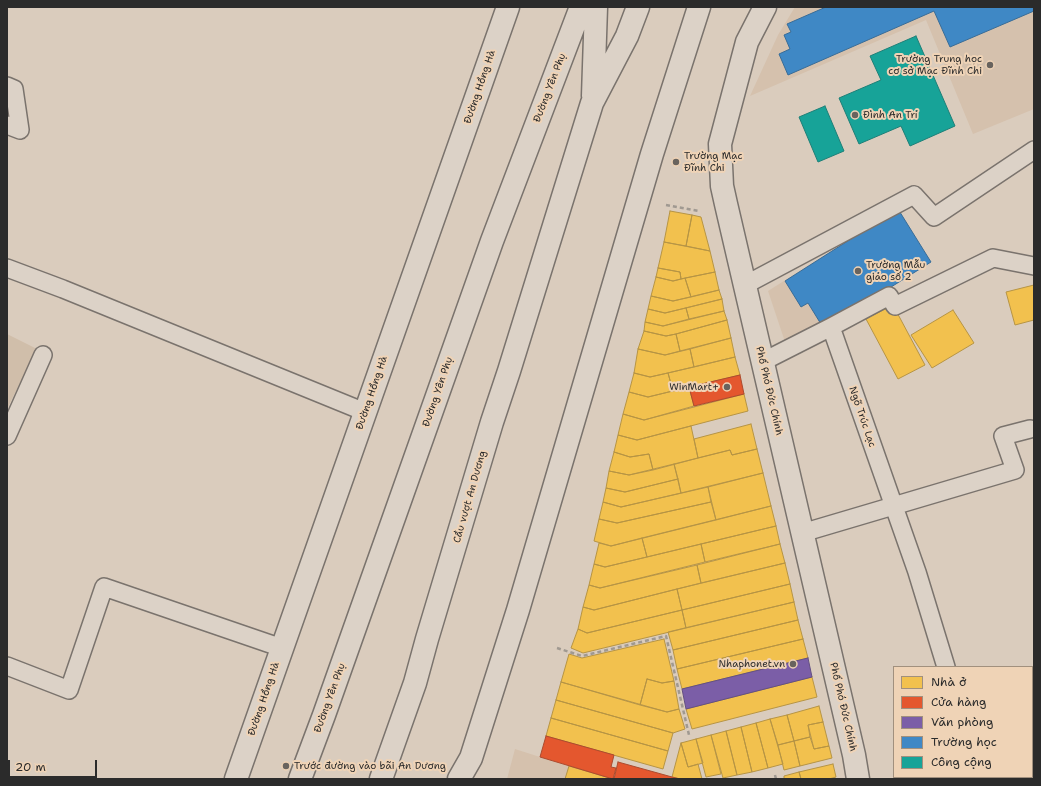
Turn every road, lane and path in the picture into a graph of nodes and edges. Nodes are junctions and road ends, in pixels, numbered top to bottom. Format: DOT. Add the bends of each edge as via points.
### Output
graph roads {
  1 [pos="508,7"];
  2 [pos="581,7"];
  3 [pos="596,7"];
  4 [pos="638,7"];
  5 [pos="699,7"];
  6 [pos="765,7"];
  7 [pos="7,86"];
  8 [pos="592,103"];
  9 [pos="7,125"];
  10 [pos="1034,150"];
  11 [pos="666,205"];
  12 [pos="706,212"];
  13 [pos="1034,266"];
  14 [pos="7,268"];
  15 [pos="745,285"];
  16 [pos="831,327"];
  17 [pos="43,356"];
  18 [pos="762,362"];
  19 [pos="365,412"];
  20 [pos="1030,429"];
  21 [pos="7,436"];
  22 [pos="894,506"];
  23 [pos="802,533"];
  24 [pos="282,648"];
  25 [pos="557,648"];
  26 [pos="7,666"];
  27 [pos="946,666"];
  28 [pos="689,734"];
  29 [pos="470,769"];
  30 [pos="775,775"];
  31 [pos="236,779"];
  32 [pos="300,779"];
  33 [pos="381,779"];
  34 [pos="459,779"];
  35 [pos="776,779"];
  36 [pos="858,779"];
  1 -- 19 [label="main road, Đường Hồng Hà"];
  2 -- 32 [label="main road, Đường Yên Phụ" via="492,240"];
  3 -- 8 [label="main road"];
  4 -- 8 [label="main road" via="627,36"];
  5 -- 29 [label="main road" via="652,154"];
  6 -- 15 [label="main road, Phố Phó Đức Chính" via="747,42 720,144 722,186"];
  7 -- 9 [label="lane" via="14,89 20,130"];
  8 -- 33 [label="main road, Cầu vượt An Dương" via="492,422 415,683"];
  10 -- 15 [label="lane" via="934,217 914,195"];
  11 -- 12 [label="path"];
  13 -- 16 [label="lane" via="993,258 894,306 889,296"];
  14 -- 19 [label="lane"];
  15 -- 18 [label="main road, Phố Phó Đức Chính"];
  16 -- 18 [label="lane"];
  16 -- 22 [label="lane, Ngõ Trúc Lạc"];
  17 -- 21 [label="lane"];
  18 -- 23 [label="main road, Phố Phó Đức Chính"];
  19 -- 24 [label="main road, Đường Hồng Hà"];
  20 -- 22 [label="lane" via="1003,436 1015,470"];
  22 -- 23 [label="lane"];
  22 -- 27 [label="lane, Ngõ Trúc Lạc"];
  23 -- 36 [label="main road, Phố Phó Đức Chính"];
  24 -- 26 [label="lane" via="104,587 69,690"];
  24 -- 31 [label="main road, Đường Hồng Hà"];
  25 -- 28 [label="path" via="582,656 666,636"];
  29 -- 34 [label="main road"];
  30 -- 35 [label="path"];
}
